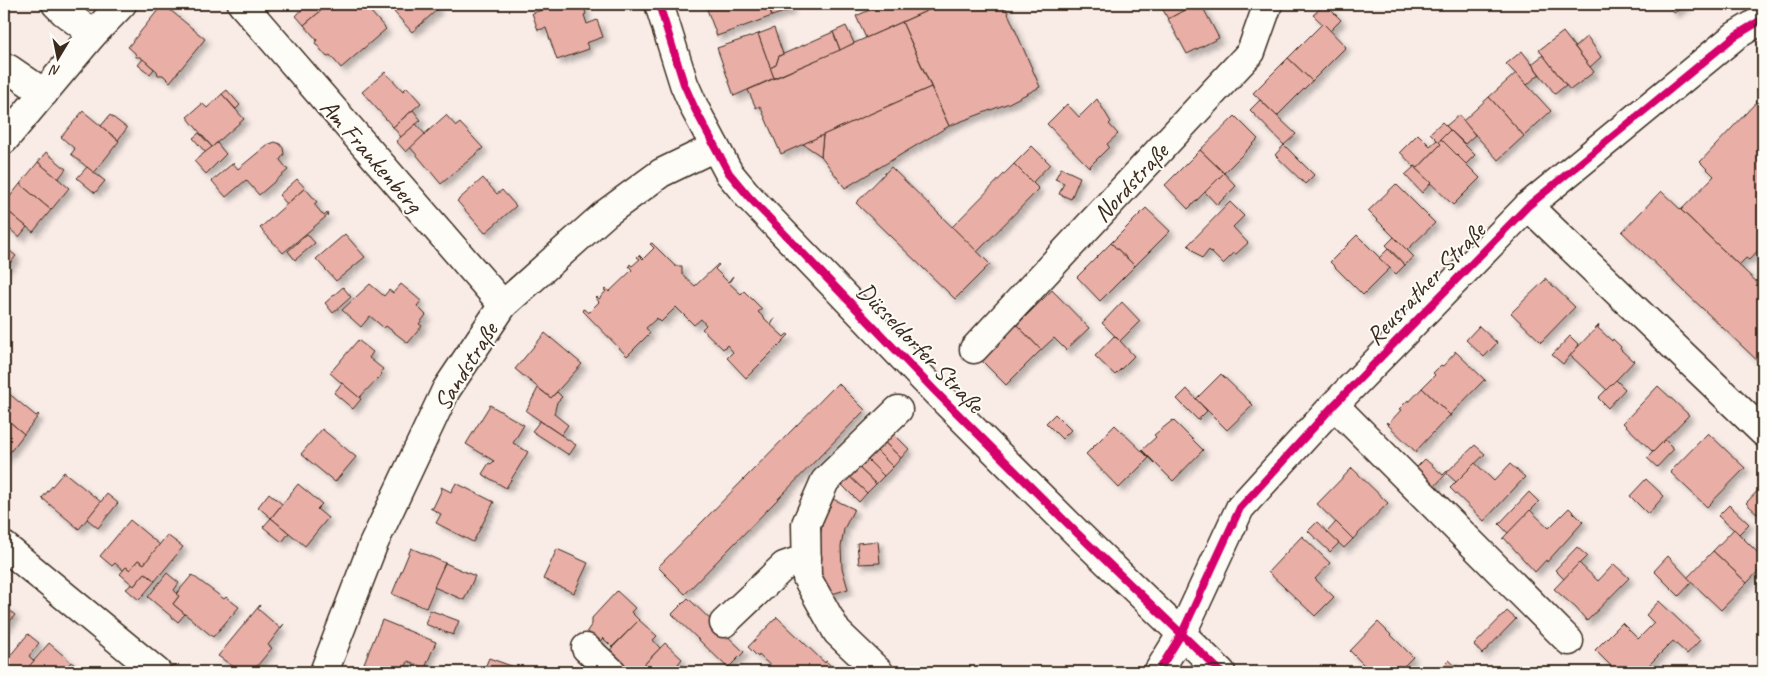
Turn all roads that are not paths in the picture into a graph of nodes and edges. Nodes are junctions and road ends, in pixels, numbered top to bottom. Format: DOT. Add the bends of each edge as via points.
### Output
graph roads {
  1 [pos="56,4"];
  2 [pos="122,4"];
  3 [pos="242,4"];
  4 [pos="659,4"];
  5 [pos="1266,5"];
  6 [pos="1763,19"];
  7 [pos="93,34"];
  8 [pos="4,68"];
  9 [pos="44,93"];
  10 [pos="4,140"];
  11 [pos="715,147"];
  12 [pos="1528,206"];
  13 [pos="503,305"];
  14 [pos="974,349"];
  15 [pos="1334,405"];
  16 [pos="898,410"];
  17 [pos="1763,432"];
  18 [pos="4,546"];
  19 [pos="807,558"];
  20 [pos="724,623"];
  21 [pos="1182,633"];
  22 [pos="1569,641"];
  23 [pos="586,648"];
  24 [pos="157,672"];
  25 [pos="324,672"];
  26 [pos="612,672"];
  27 [pos="878,672"];
  28 [pos="1158,672"];
  29 [pos="1221,672"];
  1 -- 7 [label="street"];
  2 -- 7 [label="street"];
  3 -- 13 [label="street, Am Frankenberg"];
  4 -- 11 [label="street, Düsseldorfer Straße" via="684,84"];
  5 -- 14 [label="street, Nordstraße" via="1251,52"];
  6 -- 12 [label="street, Reusrather Straße" via="1735,36"];
  7 -- 9 [label="street"];
  8 -- 9 [label="street"];
  9 -- 10 [label="street"];
  11 -- 13 [label="street, Sandstraße" via="661,173 605,214"];
  11 -- 21 [label="street, Düsseldorfer Straße" via="729,173 811,264 1076,532"];
  12 -- 15 [label="street, Reusrather Straße"];
  12 -- 17 [label="street"];
  13 -- 25 [label="street, Sandstraße" via="446,390 373,545"];
  15 -- 21 [label="street, Reusrather Straße" via="1240,508"];
  15 -- 22 [label="street"];
  16 -- 19 [label="street" via="826,481 806,524"];
  18 -- 24 [label="street"];
  19 -- 20 [label="street" via="784,566"];
  19 -- 27 [label="street" via="807,578 837,632"];
  21 -- 28 [label="street, Reusrather Straße"];
  21 -- 29 [label="street, Düsseldorfer Straße"];
  23 -- 26 [label="street"];
}
